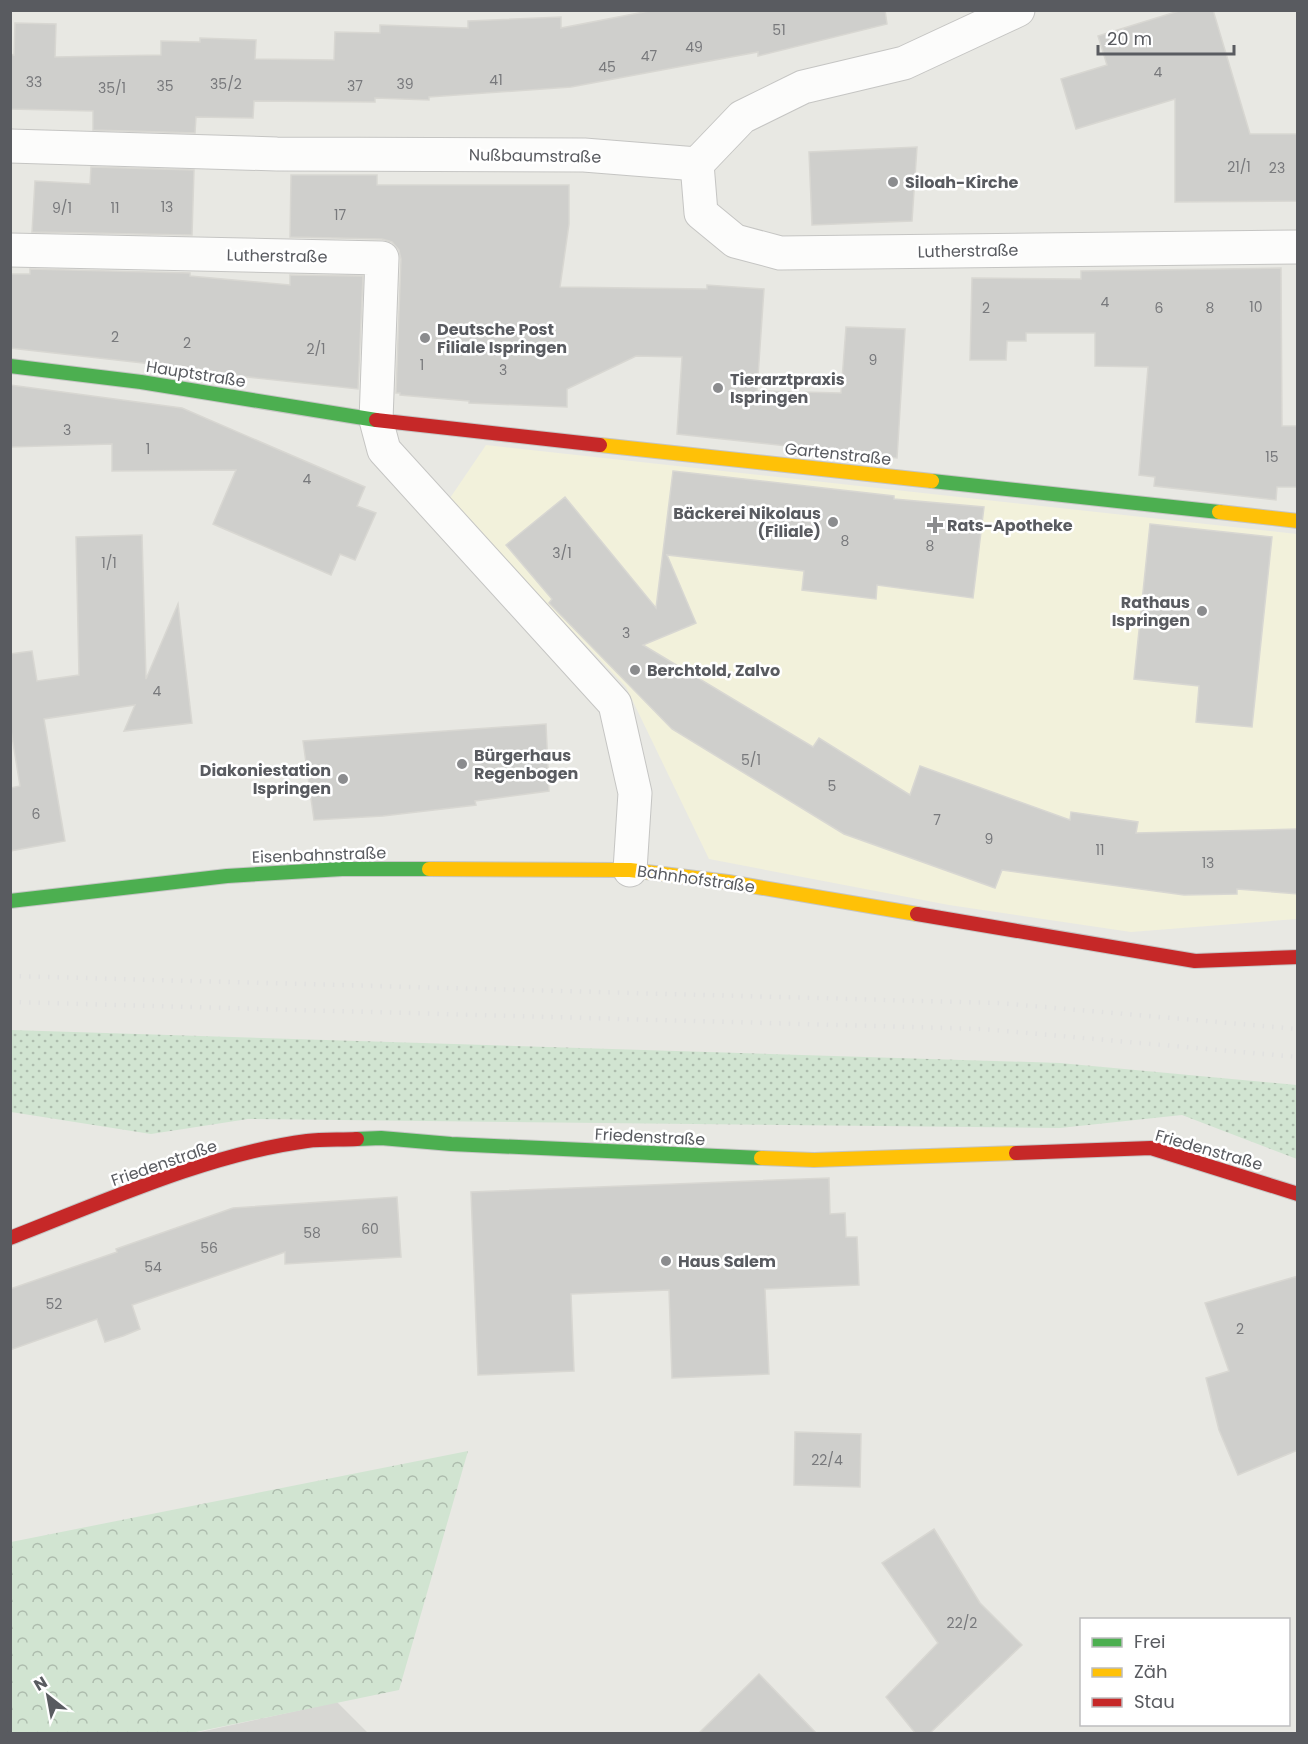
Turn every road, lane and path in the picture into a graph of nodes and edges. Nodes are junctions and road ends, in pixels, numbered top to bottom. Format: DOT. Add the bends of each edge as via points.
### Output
graph roads {
  1 [pos="1018,10"];
  2 [pos="10,146"];
  3 [pos="697,164"];
  4 [pos="1298,247"];
  5 [pos="10,250"];
  6 [pos="10,366"];
  7 [pos="376,420"];
  8 [pos="1298,521"];
  9 [pos="630,870"];
  10 [pos="10,901"];
  11 [pos="1298,957"];
  12 [pos="1298,1194"];
  13 [pos="10,1238"];
  1 -- 3 [label="street" via="904,63 803,87 742,117"];
  2 -- 3 [label="street, Nußbaumstraße" via="277,154 584,155"];
  3 -- 4 [label="street, Lutherstraße" via="701,213 735,242 780,253"];
  5 -- 7 [label="street, Lutherstraße" via="382,258"];
  6 -- 7 [label="street, Hauptstraße" via="141,382"];
  7 -- 8 [label="street, Gartenstraße"];
  7 -- 9 [label="street, Bahnhofstraße" via="384,450 615,704 634,793"];
  9 -- 10 [label="street, Eisenbahnstraße" via="342,869 227,876"];
  9 -- 11 [label="street, Bahnhofstraße" via="728,882 1195,962"];
  12 -- 13 [label="street, Friedenstraße" via="1151,1148 814,1160 381,1138 307,1141 229,1158 132,1190"];
}
